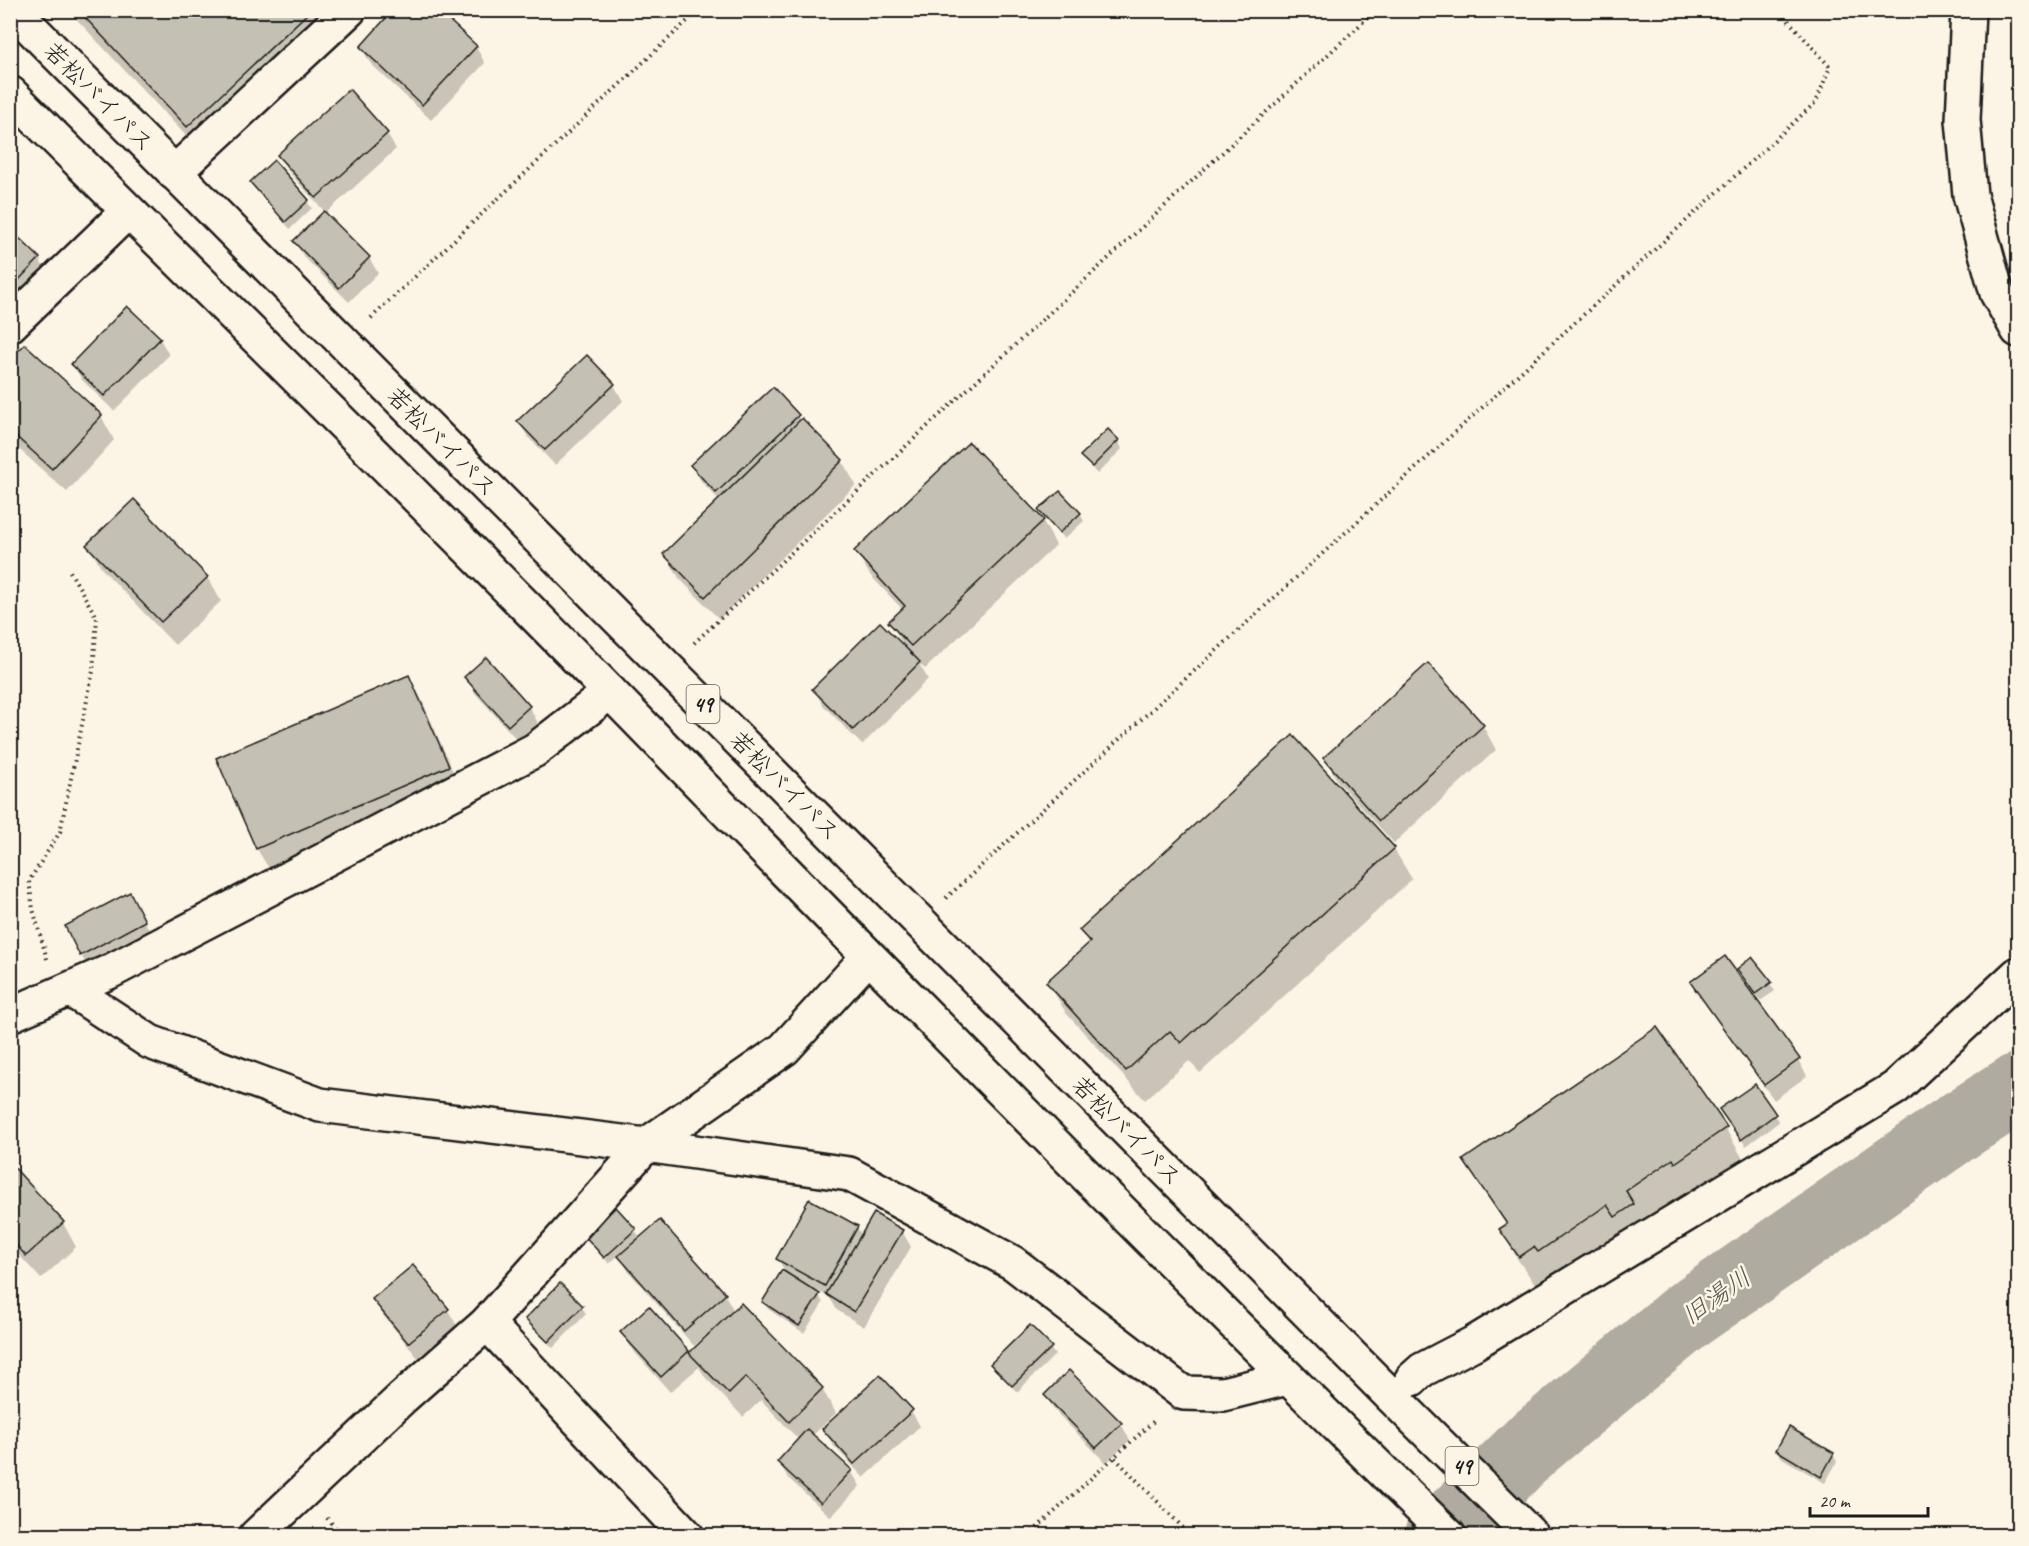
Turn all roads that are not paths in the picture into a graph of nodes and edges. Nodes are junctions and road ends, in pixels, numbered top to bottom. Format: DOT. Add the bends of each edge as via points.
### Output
graph roads {
  1 [pos="13,10"];
  2 [pos="349,10"];
  3 [pos="1968,10"];
  4 [pos="10,93"];
  5 [pos="174,173"];
  6 [pos="128,211"];
  7 [pos="10,325"];
  8 [pos="2019,330"];
  9 [pos="610,692"];
  10 [pos="868,957"];
  11 [pos="2019,974"];
  12 [pos="65,992"];
  13 [pos="10,1015"];
  14 [pos="646,1145"];
  15 [pos="487,1323"];
  16 [pos="1287,1378"];
  17 [pos="1402,1388"];
  18 [pos="256,1536"];
  19 [pos="687,1536"];
  20 [pos="1449,1536"];
  21 [pos="1532,1536"];
  1 -- 5 [label="main road, 若松バイパス / 49"];
  2 -- 5 [label="main road"];
  3 -- 8 [label="main road" via="1963,120 1970,195 1997,293"];
  4 -- 6 [label="main road, 49"];
  5 -- 17 [label="main road, 若松バイパス / 49" via="920,922"];
  6 -- 7 [label="main road"];
  6 -- 9 [label="main road, 49"];
  9 -- 10 [label="main road, 49"];
  9 -- 12 [label="main road" via="535,750"];
  10 -- 14 [label="main road" via="784,1048"];
  10 -- 16 [label="main road, 49"];
  11 -- 17 [label="main road" via="1895,1088 1474,1343 1422,1370"];
  12 -- 13 [label="main road"];
  12 -- 14 [label="main road" via="150,1042 320,1105"];
  14 -- 15 [label="main road"];
  14 -- 16 [label="main road" via="849,1174 1013,1263 1183,1393 1223,1394"];
  15 -- 18 [label="main road"];
  15 -- 19 [label="main road"];
  16 -- 20 [label="main road, 49"];
  17 -- 21 [label="main road, 若松バイパス / 49"];
}
